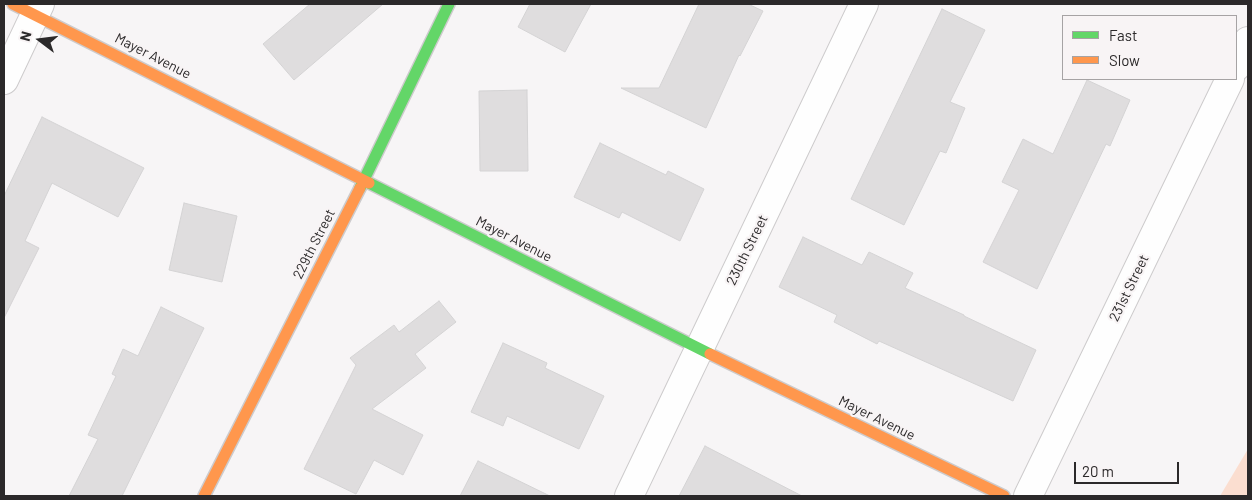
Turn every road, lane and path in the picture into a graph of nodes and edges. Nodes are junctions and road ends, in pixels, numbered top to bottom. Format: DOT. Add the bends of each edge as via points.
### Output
graph roads {
  1 [pos="450,4"];
  2 [pos="864,4"];
  3 [pos="29,7"];
  4 [pos="1248,41"];
  5 [pos="1237,65"];
  6 [pos="4,80"];
  7 [pos="1230,80"];
  8 [pos="364,180"];
  9 [pos="699,349"];
  10 [pos="204,496"];
  11 [pos="629,496"];
  12 [pos="1004,496"];
  13 [pos="1028,496"];
  1 -- 8 [label="street, 229th Street"];
  2 -- 9 [label="street, 230th Street"];
  3 -- 6 [label="street"];
  3 -- 8 [label="street, Mayer Avenue"];
  4 -- 5 [label="street"];
  7 -- 13 [label="street, 231st Street"];
  8 -- 9 [label="street, Mayer Avenue"];
  8 -- 10 [label="street, 229th Street"];
  9 -- 11 [label="street, 230th Street"];
  9 -- 12 [label="street, Mayer Avenue"];
}
